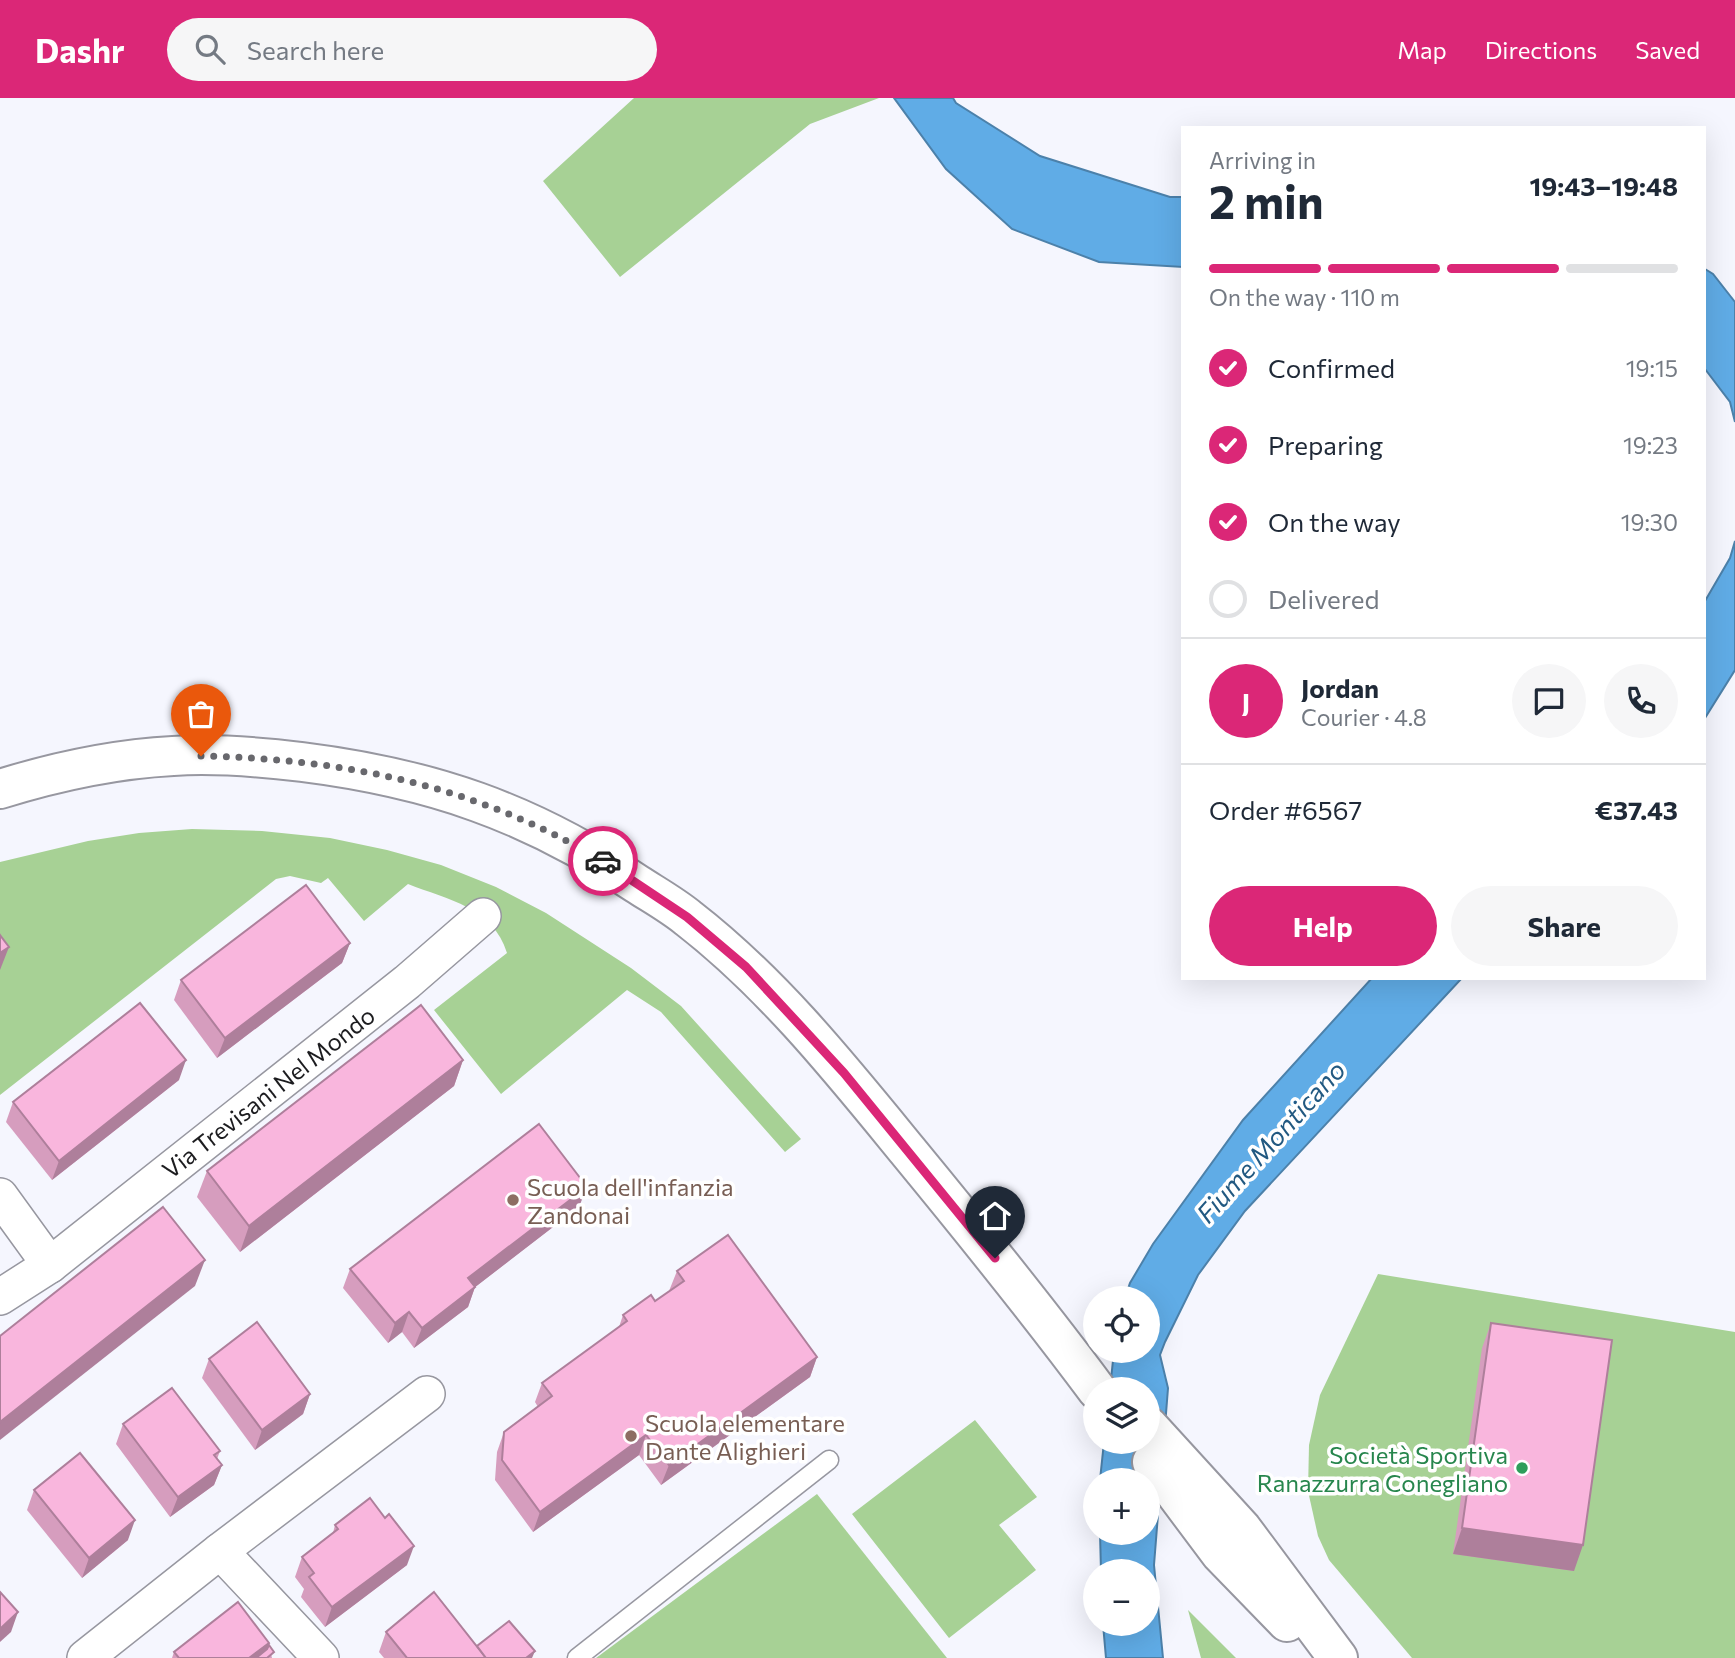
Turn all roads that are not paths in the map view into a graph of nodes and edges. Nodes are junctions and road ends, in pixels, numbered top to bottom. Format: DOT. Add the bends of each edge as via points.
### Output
graph roads {
  1 [pos="0,789"];
  2 [pos="483,916"];
  3 [pos="0,1196"];
  4 [pos="50,1265"];
  5 [pos="0,1297"];
  6 [pos="1094,1377"];
  7 [pos="427,1394"];
  8 [pos="1160,1439"];
  9 [pos="1146,1454"];
  10 [pos="830,1460"];
  11 [pos="220,1551"];
  12 [pos="85,1658"];
  13 [pos="321,1658"];
  14 [pos="577,1658"];
  15 [pos="1323,1658"];
  16 [pos="1338,1658"];
  1 -- 6 [label="main road" via="92,766 173,755 257,757 410,780 541,827 687,917 746,967 844,1073"];
  2 -- 4 [label="street, Via Trevisani Nel Mondo" via="407,982"];
  3 -- 4 [label="street"];
  4 -- 5 [label="street, Via Trevisani Nel Mondo"];
  7 -- 11 [label="street"];
  8 -- 16 [label="main road" via="1222,1506"];
  9 -- 15 [label="main road" via="1220,1553"];
  10 -- 14 [label="lane"];
  11 -- 12 [label="street"];
  11 -- 13 [label="street"];
}
